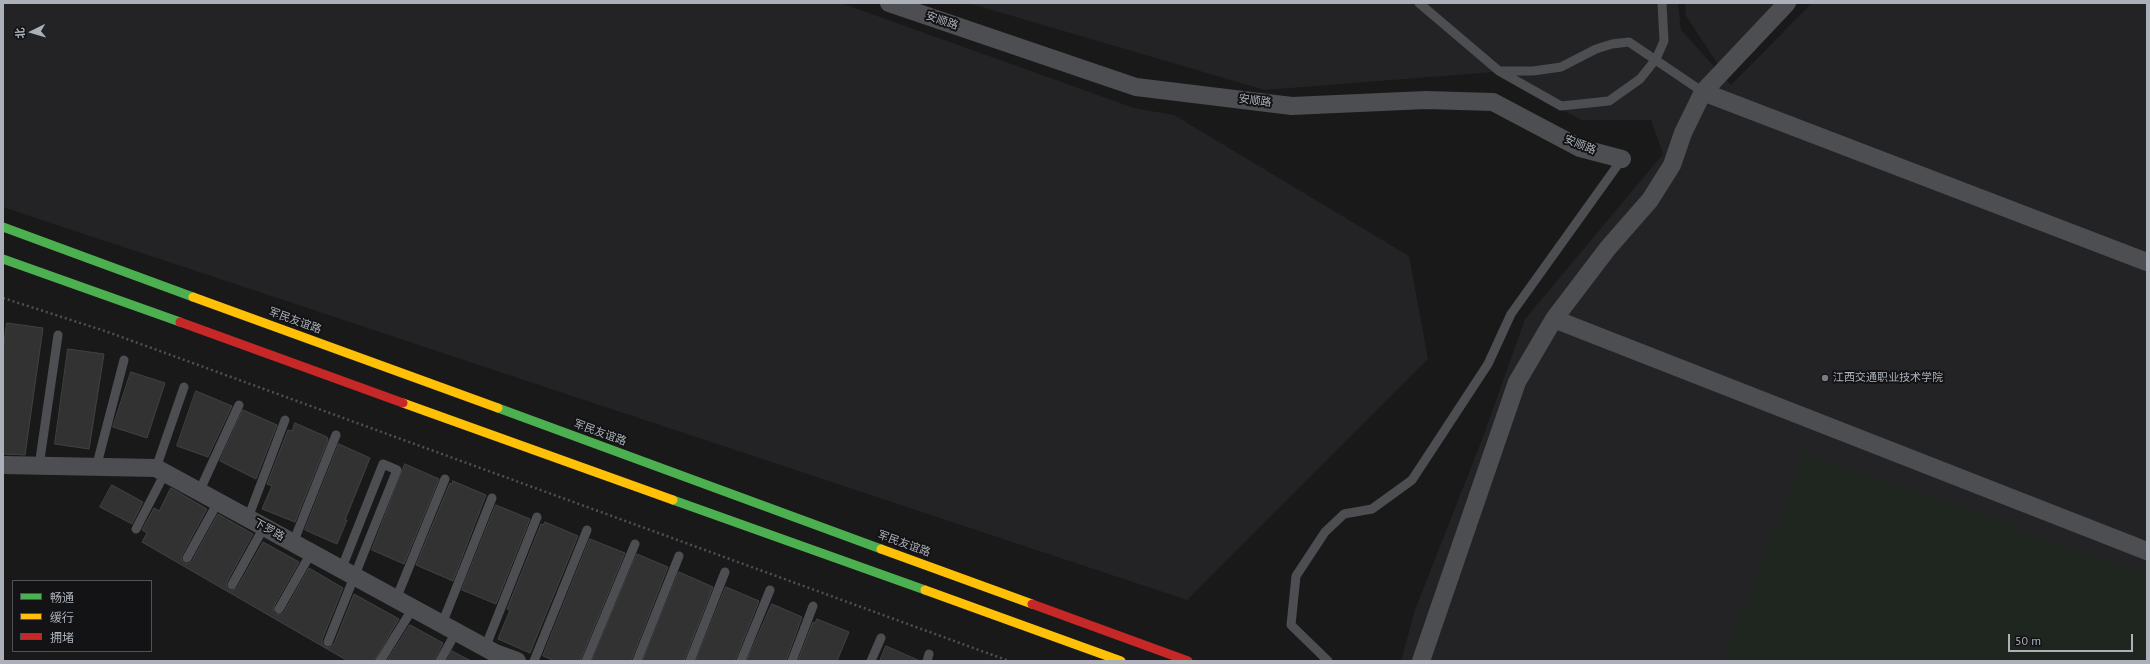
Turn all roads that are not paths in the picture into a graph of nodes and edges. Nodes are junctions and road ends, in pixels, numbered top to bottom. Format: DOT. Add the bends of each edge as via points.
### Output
graph roads {
  1 [pos="889,3"];
  2 [pos="1418,3"];
  3 [pos="1662,3"];
  4 [pos="1787,3"];
  5 [pos="1656,59"];
  6 [pos="1499,71"];
  7 [pos="1703,92"];
  8 [pos="1622,159"];
  9 [pos="3,227"];
  10 [pos="3,258"];
  11 [pos="2147,262"];
  12 [pos="1554,319"];
  13 [pos="58,335"];
  14 [pos="124,360"];
  15 [pos="184,387"];
  16 [pos="239,405"];
  17 [pos="286,420"];
  18 [pos="336,435"];
  19 [pos="3,465"];
  20 [pos="39,466"];
  21 [pos="96,468"];
  22 [pos="161,471"];
  23 [pos="445,479"];
  24 [pos="199,492"];
  25 [pos="492,498"];
  26 [pos="218,502"];
  27 [pos="537,517"];
  28 [pos="248,518"];
  29 [pos="264,527"];
  30 [pos="136,529"];
  31 [pos="587,530"];
  32 [pos="294,543"];
  33 [pos="635,544"];
  34 [pos="2147,551"];
  35 [pos="311,553"];
  36 [pos="679,556"];
  37 [pos="187,558"];
  38 [pos="725,572"];
  39 [pos="347,574"];
  40 [pos="232,585"];
  41 [pos="770,590"];
  42 [pos="396,599"];
  43 [pos="813,606"];
  44 [pos="413,608"];
  45 [pos="279,609"];
  46 [pos="449,628"];
  47 [pos="881,638"];
  48 [pos="328,642"];
  49 [pos="491,654"];
  50 [pos="380,661"];
  51 [pos="440,661"];
  52 [pos="517,661"];
  53 [pos="534,661"];
  54 [pos="586,661"];
  55 [pos="637,661"];
  56 [pos="690,661"];
  57 [pos="742,661"];
  58 [pos="792,661"];
  59 [pos="871,661"];
  60 [pos="1121,661"];
  61 [pos="1188,661"];
  62 [pos="1328,661"];
  63 [pos="1421,661"];
  1 -- 8 [label="street, 安顺路" via="1136,87 1292,106 1426,100 1493,102 1580,148"];
  2 -- 6 [label="lane"];
  3 -- 5 [label="lane" via="1664,41"];
  4 -- 7 [label="street"];
  5 -- 6 [label="lane" via="1629,42 1596,49 1561,67 1533,71"];
  5 -- 6 [label="lane" via="1640,79 1609,101 1561,106"];
  5 -- 7 [label="lane"];
  7 -- 11 [label="street"];
  7 -- 12 [label="street" via="1682,134 1672,165 1650,200 1608,248"];
  8 -- 62 [label="lane" via="1511,314 1488,364 1412,480 1372,509 1344,514 1325,532 1296,576 1291,625"];
  9 -- 61 [label="street, 军民友谊路"];
  10 -- 60 [label="street"];
  12 -- 34 [label="street"];
  12 -- 63 [label="street" via="1518,382"];
  13 -- 20 [label="lane"];
  14 -- 21 [label="lane"];
  15 -- 22 [label="lane"];
  16 -- 24 [label="lane"];
  17 -- 28 [label="lane"];
  18 -- 32 [label="lane"];
  19 -- 20 [label="street, 下罗路"];
  20 -- 21 [label="street, 下罗路"];
  21 -- 22 [label="street, 下罗路"];
  22 -- 24 [label="street, 下罗路"];
  22 -- 30 [label="lane"];
  23 -- 42 [label="lane"];
  24 -- 26 [label="street, 下罗路"];
  25 -- 46 [label="lane"];
  26 -- 28 [label="street, 下罗路"];
  26 -- 37 [label="lane"];
  27 -- 49 [label="lane"];
  28 -- 29 [label="street, 下罗路"];
  29 -- 32 [label="street, 下罗路"];
  29 -- 40 [label="lane"];
  31 -- 53 [label="lane"];
  32 -- 35 [label="street, 下罗路"];
  33 -- 54 [label="lane"];
  35 -- 39 [label="street, 下罗路"];
  35 -- 45 [label="lane"];
  36 -- 55 [label="lane"];
  38 -- 56 [label="lane"];
  39 -- 39 [label="lane" via="397,470 383,464"];
  39 -- 42 [label="street, 下罗路"];
  39 -- 48 [label="lane"];
  41 -- 57 [label="lane"];
  42 -- 44 [label="street, 下罗路"];
  43 -- 58 [label="lane"];
  44 -- 46 [label="street, 下罗路"];
  44 -- 50 [label="lane"];
  46 -- 49 [label="street, 下罗路"];
  46 -- 51 [label="lane"];
  47 -- 59 [label="lane"];
  49 -- 52 [label="street, 下罗路"];
}
